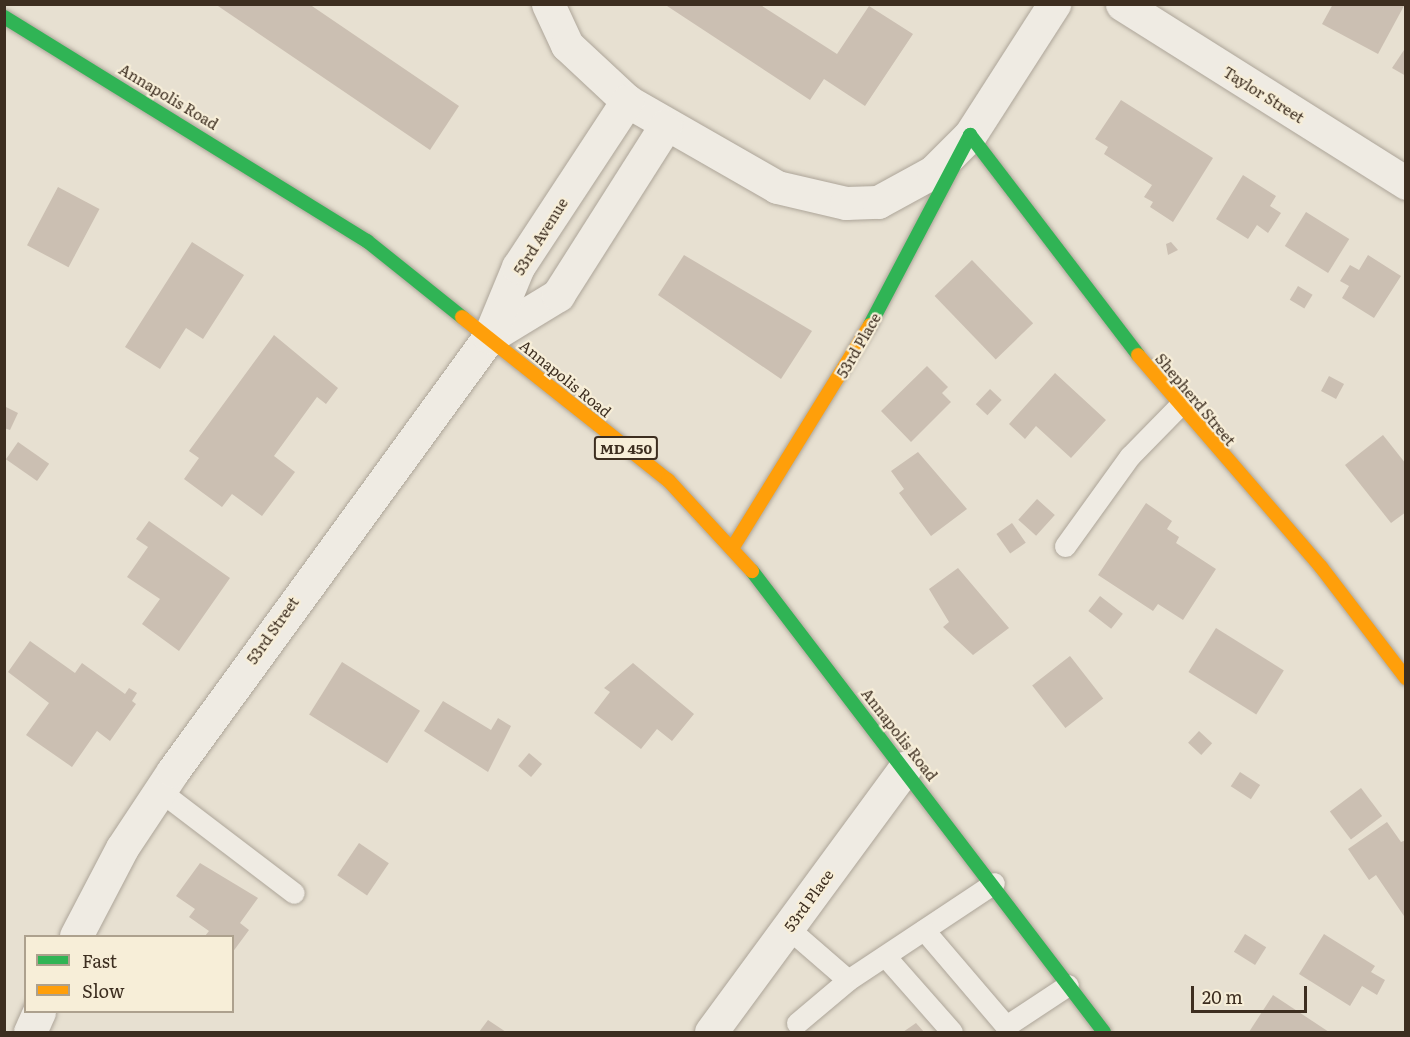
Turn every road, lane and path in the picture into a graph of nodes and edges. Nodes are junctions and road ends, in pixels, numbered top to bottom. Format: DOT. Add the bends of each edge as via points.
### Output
graph roads {
  1 [pos="548,4"];
  2 [pos="1054,4"];
  3 [pos="1122,4"];
  4 [pos="6,20"];
  5 [pos="627,101"];
  6 [pos="666,125"];
  7 [pos="970,135"];
  8 [pos="1406,183"];
  9 [pos="489,337"];
  10 [pos="1179,406"];
  11 [pos="1065,546"];
  12 [pos="733,547"];
  13 [pos="1406,678"];
  14 [pos="905,768"];
  15 [pos="160,791"];
  16 [pos="994,883"];
  17 [pos="294,893"];
  18 [pos="788,928"];
  19 [pos="924,930"];
  20 [pos="77,935"];
  21 [pos="885,956"];
  22 [pos="848,980"];
  23 [pos="1068,984"];
  24 [pos="38,1013"];
  25 [pos="797,1023"];
  26 [pos="1002,1029"];
  27 [pos="30,1032"];
  28 [pos="711,1032"];
  29 [pos="952,1032"];
  30 [pos="1104,1032"];
  1 -- 5 [label="street" via="567,45"];
  2 -- 7 [label="street, 53rd Place"];
  3 -- 8 [label="street, Taylor Street"];
  4 -- 9 [label="main road, Annapolis Road / MD 450" via="357,234"];
  5 -- 6 [label="street, 53rd Place"];
  5 -- 9 [label="street, 53rd Avenue" via="518,267"];
  6 -- 7 [label="street, 53rd Place" via="777,187 846,202 878,202 904,192"];
  6 -- 9 [label="street" via="558,295"];
  7 -- 10 [label="main road, Shepherd Street"];
  7 -- 12 [label="main road, 53rd Place" via="861,343"];
  9 -- 12 [label="main road, Annapolis Road / MD 450" via="668,480"];
  9 -- 15 [label="street, 53rd Street" via="314,570"];
  10 -- 11 [label="lane" via="1130,456"];
  10 -- 13 [label="main road, Shepherd Street" via="1321,567"];
  12 -- 14 [label="main road, Annapolis Road / MD 450"];
  14 -- 16 [label="main road, Annapolis Road / MD 450"];
  14 -- 18 [label="street, 53rd Place"];
  15 -- 17 [label="lane"];
  15 -- 20 [label="street, 53rd Street" via="122,848"];
  16 -- 19 [label="lane"];
  16 -- 23 [label="main road, Annapolis Road / MD 450"];
  18 -- 22 [label="lane"];
  18 -- 28 [label="street, 53rd Place"];
  19 -- 21 [label="lane"];
  19 -- 26 [label="lane"];
  21 -- 22 [label="lane"];
  21 -- 29 [label="lane"];
  22 -- 25 [label="lane"];
  23 -- 26 [label="lane"];
  23 -- 30 [label="main road, Annapolis Road / MD 450"];
  24 -- 27 [label="street"];
}
